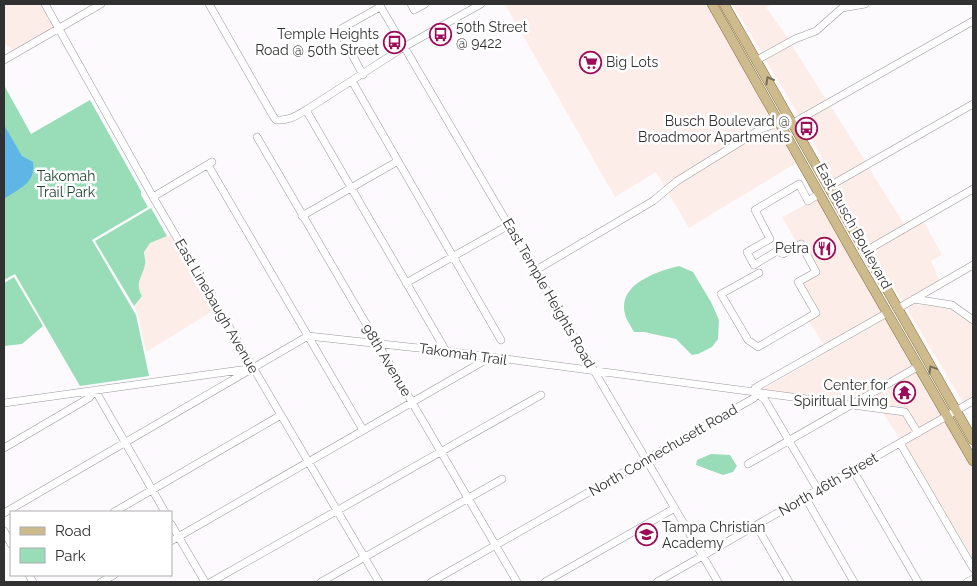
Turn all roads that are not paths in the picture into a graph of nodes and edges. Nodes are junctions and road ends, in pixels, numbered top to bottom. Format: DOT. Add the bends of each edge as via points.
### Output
graph roads {
  1 [pos="45,4"];
  2 [pos="101,4"];
  3 [pos="209,4"];
  4 [pos="411,4"];
  5 [pos="425,4"];
  6 [pos="481,4"];
  7 [pos="712,4"];
  8 [pos="718,4"];
  9 [pos="724,4"];
  10 [pos="865,4"];
  11 [pos="380,5"];
  12 [pos="973,21"];
  13 [pos="735,22"];
  14 [pos="59,28"];
  15 [pos="404,48"];
  16 [pos="4,60"];
  17 [pos="757,60"];
  18 [pos="363,75"];
  19 [pos="352,81"];
  20 [pos="973,104"];
  21 [pos="306,110"];
  22 [pos="780,123"];
  23 [pos="793,123"];
  24 [pos="257,137"];
  25 [pos="398,160"];
  26 [pos="828,186"];
  27 [pos="349,188"];
  28 [pos="973,189"];
  29 [pos="153,197"];
  30 [pos="822,198"];
  31 [pos="302,216"];
  32 [pos="509,225"];
  33 [pos="864,252"];
  34 [pos="453,255"];
  35 [pos="855,257"];
  36 [pos="973,265"];
  37 [pos="536,270"];
  38 [pos="759,273"];
  39 [pos="406,283"];
  40 [pos="914,299"];
  41 [pos="891,300"];
  42 [pos="896,309"];
  43 [pos="887,313"];
  44 [pos="973,320"];
  45 [pos="308,336"];
  46 [pos="501,340"];
  47 [pos="377,343"];
  48 [pos="921,350"];
  49 [pos="446,351"];
  50 [pos="490,358"];
  51 [pos="919,366"];
  52 [pos="254,368"];
  53 [pos="595,370"];
  54 [pos="94,390"];
  55 [pos="757,393"];
  56 [pos="541,395"];
  57 [pos="973,401"];
  58 [pos="413,402"];
  59 [pos="4,403"];
  60 [pos="854,404"];
  61 [pos="956,411"];
  62 [pos="281,415"];
  63 [pos="948,416"];
  64 [pos="363,430"];
  65 [pos="918,433"];
  66 [pos="973,440"];
  67 [pos="790,441"];
  68 [pos="125,443"];
  69 [pos="900,443"];
  70 [pos="4,448"];
  71 [pos="440,450"];
  72 [pos="646,459"];
  73 [pos="310,461"];
  74 [pos="973,461"];
  75 [pos="748,464"];
  76 [pos="853,470"];
  77 [pos="502,479"];
  78 [pos="818,490"];
  79 [pos="152,491"];
  80 [pos="805,497"];
  81 [pos="467,498"];
  82 [pos="675,508"];
  83 [pos="337,510"];
  84 [pos="116,511"];
  85 [pos="163,511"];
  86 [pos="4,513"];
  87 [pos="756,525"];
  88 [pos="172,526"];
  89 [pos="4,531"];
  90 [pos="179,537"];
  91 [pos="172,540"];
  92 [pos="10,542"];
  93 [pos="496,545"];
  94 [pos="703,556"];
  95 [pos="365,557"];
  96 [pos="973,568"];
  97 [pos="112,576"];
  98 [pos="973,578"];
  99 [pos="101,582"];
  100 [pos="205,582"];
  101 [pos="211,582"];
  102 [pos="321,582"];
  103 [pos="379,582"];
  104 [pos="432,582"];
  105 [pos="517,582"];
  106 [pos="545,582"];
  107 [pos="656,582"];
  108 [pos="718,582"];
  109 [pos="789,582"];
  110 [pos="854,582"];
  111 [pos="918,582"];
  112 [pos="967,582"];
  1 -- 14 [label="street, East Linebaugh Avenue"];
  2 -- 14 [label="street"];
  3 -- 21 [label="street" via="276,120 290,119"];
  4 -- 5 [label="street" via="414,10"];
  6 -- 15 [label="street"];
  7 -- 22 [label="main road, East Busch Boulevard"];
  8 -- 13 [label="main road"];
  9 -- 13 [label="main road, East Busch Boulevard"];
  10 -- 17 [label="street" via="842,8 816,31"];
  11 -- 15 [label="street, East Temple Heights Road"];
  11 -- 18 [label="street" via="339,30"];
  12 -- 23 [label="street"];
  13 -- 17 [label="main road, East Busch Boulevard"];
  14 -- 16 [label="street"];
  14 -- 29 [label="street, East Linebaugh Avenue"];
  15 -- 18 [label="street"];
  15 -- 32 [label="street, East Temple Heights Road"];
  23 -- 17 [label="main road, East Busch Boulevard, one-way"];
  18 -- 19 [label="street"];
  19 -- 21 [label="street"];
  19 -- 25 [label="street"];
  20 -- 26 [label="street"];
  21 -- 27 [label="street"];
  22 -- 23 [label="street"];
  22 -- 30 [label="main road, East Busch Boulevard"];
  22 -- 37 [label="street" via="761,129 677,181 653,201"];
  23 -- 26 [label="main road, East Busch Boulevard"];
  24 -- 31 [label="street, 98th Avenue"];
  25 -- 27 [label="street"];
  25 -- 34 [label="street"];
  26 -- 33 [label="main road, East Busch Boulevard"];
  27 -- 31 [label="street"];
  27 -- 39 [label="street"];
  28 -- 33 [label="street"];
  29 -- 45 [label="street" via="210,164"];
  29 -- 52 [label="street, East Linebaugh Avenue"];
  30 -- 33 [label="main road" via="833,208 853,245"];
  30 -- 35 [label="main road, East Busch Boulevard"];
  30 -- 38 [label="street" via="808,201 799,184 755,210 770,239 747,252 754,265 777,251 782,254 801,244 816,272 798,282 816,312 758,347 748,340 721,294"];
  31 -- 47 [label="street, 98th Avenue"];
  32 -- 34 [label="street"];
  32 -- 37 [label="street, East Temple Heights Road"];
  33 -- 41 [label="main road, East Busch Boulevard"];
  34 -- 39 [label="street"];
  34 -- 46 [label="street"];
  35 -- 41 [label="main road" via="868,266 884,295"];
  35 -- 43 [label="main road, East Busch Boulevard"];
  36 -- 40 [label="street"];
  37 -- 53 [label="street, East Temple Heights Road"];
  39 -- 49 [label="street"];
  40 -- 42 [label="street"];
  40 -- 44 [label="street" via="952,305"];
  41 -- 42 [label="main road, East Busch Boulevard"];
  42 -- 48 [label="main road, East Busch Boulevard"];
  43 -- 48 [label="main road" via="899,321 915,347"];
  43 -- 51 [label="main road, East Busch Boulevard"];
  43 -- 55 [label="street, North Connechusett Road" via="755,388"];
  45 -- 47 [label="street, Takomah Trail"];
  45 -- 52 [label="street"];
  45 -- 64 [label="street"];
  47 -- 49 [label="street, Takomah Trail"];
  47 -- 58 [label="street, 98th Avenue"];
  61 -- 48 [label="main road, East Busch Boulevard, one-way"];
  49 -- 50 [label="street, Takomah Trail"];
  50 -- 53 [label="street, Takomah Trail"];
  50 -- 58 [label="street"];
  51 -- 60 [label="street"];
  51 -- 63 [label="main road, East Busch Boulevard"];
  52 -- 54 [label="street"];
  52 -- 62 [label="street, East Linebaugh Avenue"];
  52 -- 68 [label="street"];
  53 -- 55 [label="street, Takomah Trail"];
  53 -- 72 [label="street, East Temple Heights Road"];
  54 -- 59 [label="street"];
  54 -- 68 [label="street"];
  54 -- 70 [label="street" via="89,398"];
  55 -- 60 [label="street, Takomah Trail"];
  55 -- 67 [label="street" via="765,400"];
  55 -- 72 [label="street, North Connechusett Road" via="754,398"];
  56 -- 71 [label="street"];
  57 -- 61 [label="street, North 46th Street"];
  58 -- 64 [label="street"];
  58 -- 71 [label="street, 98th Avenue"];
  60 -- 65 [label="street, Takomah Trail" via="905,412"];
  60 -- 67 [label="street"];
  61 -- 63 [label="street, North 46th Street"];
  61 -- 66 [label="main road, East Busch Boulevard"];
  62 -- 73 [label="street, East Linebaugh Avenue"];
  62 -- 79 [label="street"];
  63 -- 65 [label="street, North 46th Street"];
  63 -- 74 [label="main road, East Busch Boulevard"];
  64 -- 73 [label="street"];
  65 -- 69 [label="street, North 46th Street"];
  67 -- 75 [label="street"];
  67 -- 78 [label="street"];
  68 -- 79 [label="street"];
  68 -- 86 [label="street"];
  69 -- 76 [label="street, North 46th Street"];
  69 -- 96 [label="street"];
  71 -- 81 [label="street, 98th Avenue"];
  71 -- 83 [label="street"];
  72 -- 82 [label="street, East Temple Heights Road"];
  72 -- 93 [label="street, North Connechusett Road"];
  73 -- 83 [label="street, East Linebaugh Avenue"];
  73 -- 90 [label="street"];
  76 -- 78 [label="street, North 46th Street"];
  76 -- 111 [label="street"];
  77 -- 81 [label="street"];
  78 -- 80 [label="street, North 46th Street"];
  79 -- 84 [label="street"];
  79 -- 85 [label="street"];
  80 -- 87 [label="street, North 46th Street"];
  80 -- 110 [label="street"];
  81 -- 93 [label="street, 98th Avenue"];
  81 -- 95 [label="street"];
  82 -- 94 [label="street, East Temple Heights Road"];
  82 -- 106 [label="street"];
  83 -- 95 [label="street, East Linebaugh Avenue"];
  83 -- 101 [label="street"];
  87 -- 94 [label="street, North 46th Street"];
  87 -- 109 [label="street"];
  88 -- 90 [label="street"];
  89 -- 92 [label="street"];
  90 -- 91 [label="street"];
  90 -- 100 [label="street"];
  93 -- 104 [label="street, North Connechusett Road"];
  93 -- 105 [label="street, 98th Avenue"];
  94 -- 107 [label="street, North 46th Street"];
  94 -- 108 [label="street, East Temple Heights Road"];
  95 -- 102 [label="street"];
  95 -- 103 [label="street, East Linebaugh Avenue"];
  97 -- 99 [label="street"];
  98 -- 112 [label="street"];
}
